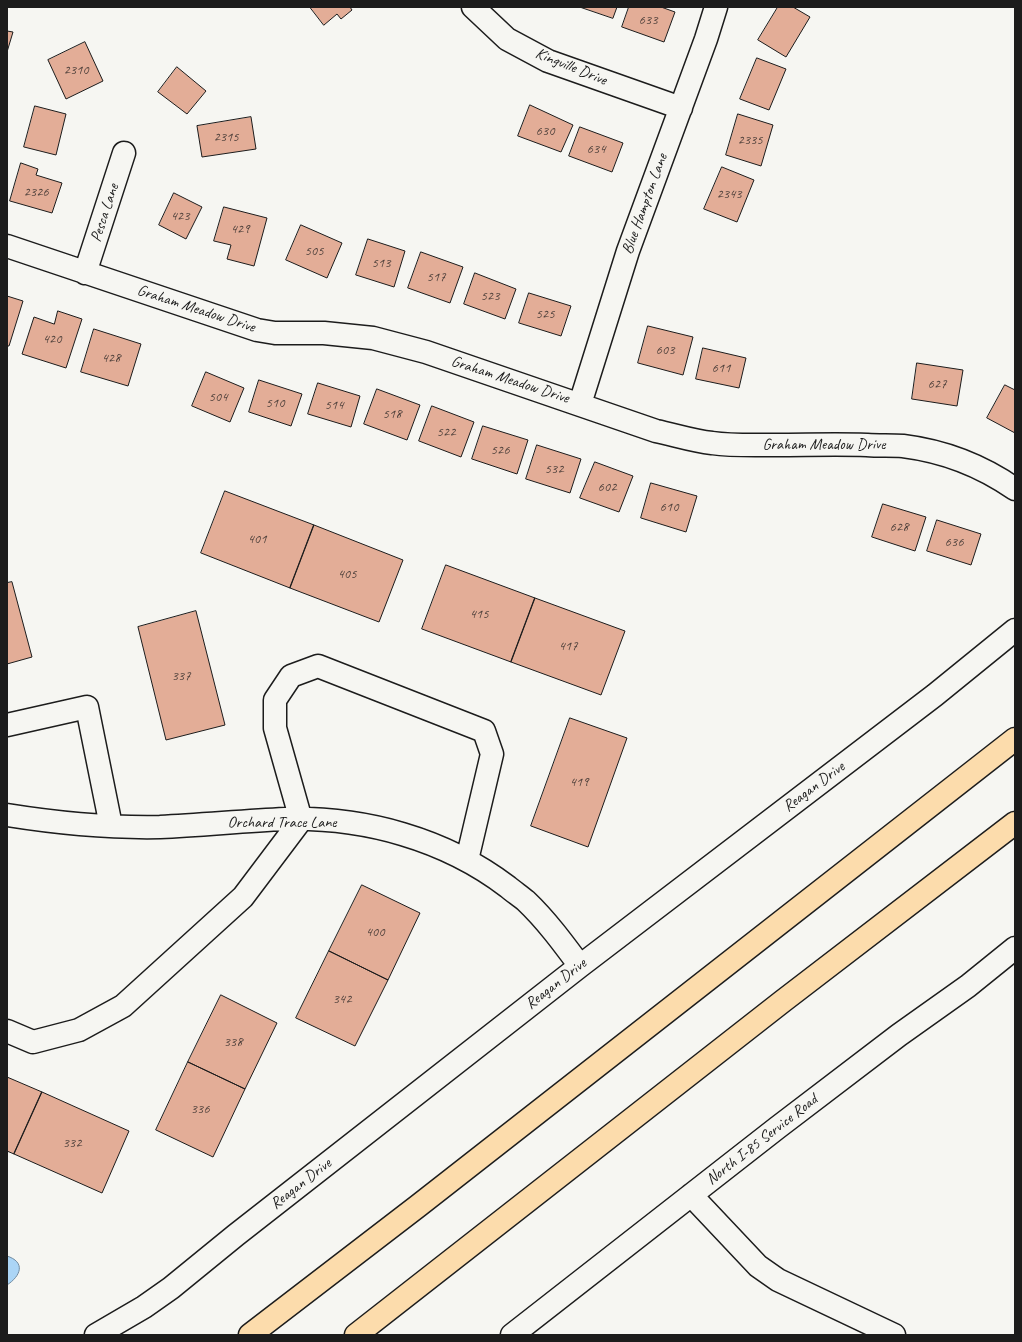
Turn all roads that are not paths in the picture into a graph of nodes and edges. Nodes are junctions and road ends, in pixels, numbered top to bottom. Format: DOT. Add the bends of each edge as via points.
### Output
graph roads {
  1 [pos="473,7"];
  2 [pos="716,7"];
  3 [pos="680,108"];
  4 [pos="124,153"];
  5 [pos="7,246"];
  6 [pos="85,273"];
  7 [pos="580,404"];
  8 [pos="1015,489"];
  9 [pos="1015,630"];
  10 [pos="7,725"];
  11 [pos="1015,739"];
  12 [pos="7,815"];
  13 [pos="301,820"];
  14 [pos="1015,823"];
  15 [pos="112,826"];
  16 [pos="467,860"];
  17 [pos="1015,948"];
  18 [pos="580,966"];
  19 [pos="1006,966"];
  20 [pos="7,1031"];
  21 [pos="691,1195"];
  22 [pos="96,1335"];
  23 [pos="250,1335"];
  24 [pos="356,1335"];
  25 [pos="512,1335"];
  26 [pos="894,1335"];
  1 -- 3 [label="street, Kingville Drive" via="507,39 548,61"];
  2 -- 3 [label="street, Blue Hampton Lane"];
  3 -- 7 [label="street, Blue Hampton Lane" via="628,251"];
  4 -- 6 [label="street, Pesca Lane"];
  5 -- 6 [label="street, Graham Meadow Drive"];
  6 -- 7 [label="street, Graham Meadow Drive" via="257,330 374,338 426,352"];
  7 -- 8 [label="street, Graham Meadow Drive" via="656,431 713,443 902,446 924,450 976,466"];
  9 -- 18 [label="street, Reagan Drive" via="929,700"];
  10 -- 15 [label="street" via="87,707"];
  11 -- 23 [label="highway"];
  12 -- 15 [label="street, Orchard Trace Lane" via="49,822"];
  13 -- 15 [label="street, Orchard Trace Lane"];
  13 -- 16 [label="street, Orchard Trace Lane" via="337,821 387,829 435,845"];
  13 -- 16 [label="street" via="275,728 275,700 291,676 318,666 484,731 492,754"];
  13 -- 20 [label="street" via="243,897 123,1006 79,1030 33,1042"];
  14 -- 24 [label="highway" via="789,996"];
  16 -- 18 [label="street, Orchard Trace Lane" via="525,900 553,930"];
  17 -- 19 [label="street, North I-85 Service Road"];
  18 -- 22 [label="street, Reagan Drive" via="171,1288"];
  19 -- 21 [label="street, North I-85 Service Road" via="968,986 899,1036"];
  21 -- 25 [label="street, North I-85 Service Road"];
  21 -- 26 [label="street" via="758,1266 778,1280"];
}
